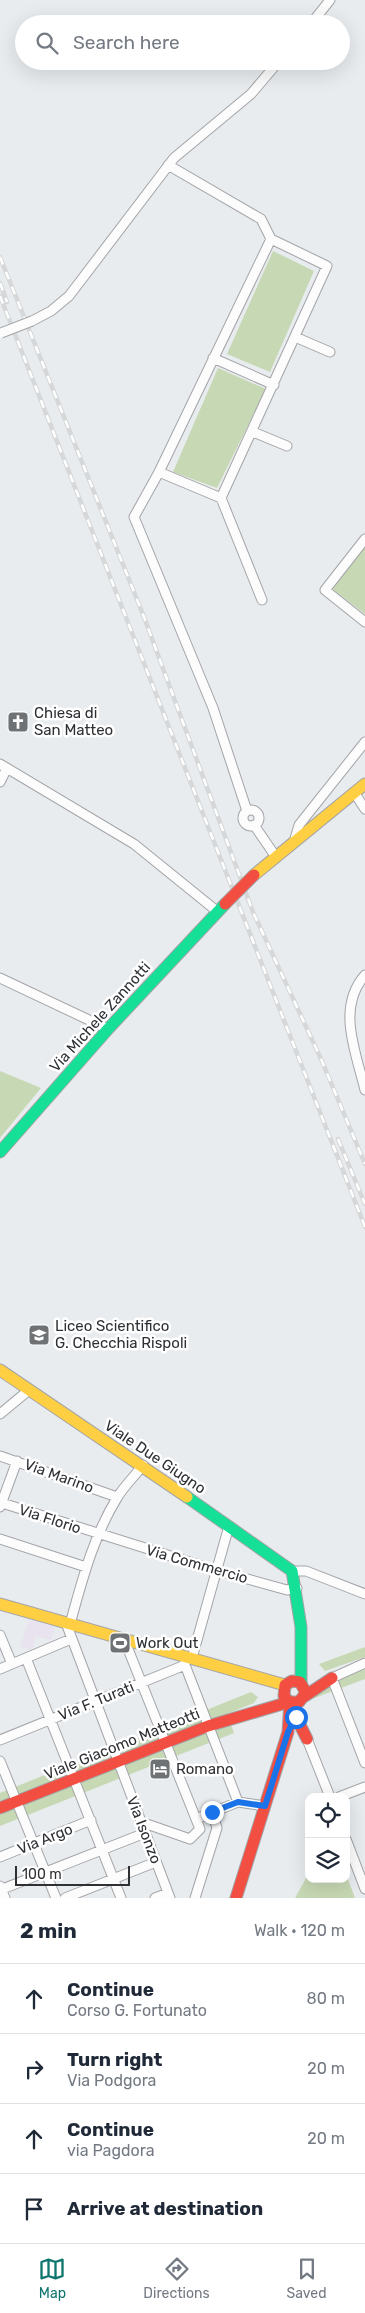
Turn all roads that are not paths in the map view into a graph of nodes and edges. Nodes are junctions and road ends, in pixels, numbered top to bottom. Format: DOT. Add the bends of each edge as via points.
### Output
graph roads {
  1 [pos="330,0"];
  2 [pos="319,15"];
  3 [pos="271,70"];
  4 [pos="168,165"];
  5 [pos="271,239"];
  6 [pos="1,333"];
  7 [pos="295,337"];
  8 [pos="330,352"];
  9 [pos="213,358"];
  10 [pos="274,385"];
  11 [pos="253,432"];
  12 [pos="287,446"];
  13 [pos="158,472"];
  14 [pos="221,498"];
  15 [pos="365,539"];
  16 [pos="262,600"];
  17 [pos="365,622"];
  18 [pos="365,742"];
  19 [pos="3,766"];
  20 [pos="0,782"];
  21 [pos="365,784"];
  22 [pos="354,792"];
  23 [pos="365,809"];
  24 [pos="294,842"];
  25 [pos="276,857"];
  26 [pos="222,908"];
  27 [pos="365,975"];
  28 [pos="0,978"];
  29 [pos="108,1029"];
  30 [pos="365,1090"];
  31 [pos="0,1152"];
  32 [pos="0,1370"];
  33 [pos="29,1390"];
  34 [pos="0,1414"];
  35 [pos="0,1456"];
  36 [pos="16,1461"];
  37 [pos="143,1465"];
  38 [pos="117,1497"];
  39 [pos="1,1505"];
  40 [pos="229,1526"];
  41 [pos="99,1534"];
  42 [pos="0,1539"];
  43 [pos="86,1567"];
  44 [pos="215,1570"];
  45 [pos="292,1571"];
  46 [pos="296,1588"];
  47 [pos="365,1594"];
  48 [pos="0,1604"];
  49 [pos="68,1623"];
  50 [pos="0,1634"];
  51 [pos="71,1639"];
  52 [pos="124,1639"];
  53 [pos="303,1654"];
  54 [pos="26,1658"];
  55 [pos="187,1660"];
  56 [pos="365,1663"];
  57 [pos="12,1664"];
  58 [pos="0,1669"];
  59 [pos="332,1678"];
  60 [pos="141,1683"];
  61 [pos="302,1683"];
  62 [pos="286,1686"];
  63 [pos="304,1698"];
  64 [pos="95,1701"];
  65 [pos="290,1702"];
  66 [pos="257,1711"];
  67 [pos="296,1717"];
  68 [pos="51,1719"];
  69 [pos="208,1726"];
  70 [pos="288,1732"];
  71 [pos="307,1739"];
  72 [pos="0,1740"];
  73 [pos="165,1743"];
  74 [pos="0,1761"];
  75 [pos="118,1762"];
  76 [pos="365,1763"];
  77 [pos="75,1779"];
  78 [pos="365,1787"];
  79 [pos="328,1793"];
  80 [pos="349,1793"];
  81 [pos="17,1802"];
  82 [pos="238,1802"];
  83 [pos="265,1806"];
  84 [pos="0,1808"];
  85 [pos="212,1812"];
  86 [pos="196,1818"];
  87 [pos="91,1820"];
  88 [pos="141,1822"];
  89 [pos="145,1833"];
  90 [pos="34,1844"];
  91 [pos="102,1850"];
  92 [pos="350,1850"];
  93 [pos="0,1857"];
  94 [pos="156,1862"];
  95 [pos="45,1872"];
  96 [pos="114,1879"];
  97 [pos="365,1889"];
  98 [pos="1,1891"];
  99 [pos="169,1895"];
  100 [pos="56,1898"];
  101 [pos="65,1898"];
  102 [pos="121,1898"];
  103 [pos="155,1898"];
  104 [pos="195,1898"];
  105 [pos="236,1898"];
  1 -- 2 [label="street"];
  3 -- 4 [label="street" via="251,94"];
  4 -- 5 [label="street" via="261,219"];
  4 -- 6 [label="street, bridge" via="69,296 56,308"];
  5 -- 7 [label="street" via="327,266"];
  5 -- 9 [label="street"];
  7 -- 8 [label="street"];
  7 -- 10 [label="street"];
  9 -- 10 [label="street"];
  9 -- 13 [label="street"];
  10 -- 11 [label="street"];
  11 -- 12 [label="street"];
  11 -- 14 [label="street"];
  13 -- 14 [label="street"];
  13 -- 25 [label="street" via="134,517 213,708 247,811 254,810 258,814 259,819 254,825"];
  14 -- 16 [label="street"];
  15 -- 17 [label="street" via="325,590"];
  18 -- 24 [label="street" via="298,825"];
  19 -- 20 [label="street"];
  19 -- 26 [label="street" via="134,844"];
  21 -- 22 [label="main road, Via Michele Zannotti"];
  22 -- 23 [label="street"];
  22 -- 24 [label="main road, Via Michele Zannotti"];
  24 -- 25 [label="main road, Via Michele Zannotti"];
  25 -- 26 [label="main road, Via Michele Zannotti, bridge"];
  26 -- 29 [label="main road, Via Michele Zannotti"];
  27 -- 30 [label="street" via="356,985 349,1008"];
  28 -- 29 [label="street"];
  29 -- 31 [label="main road, Via Michele Zannotti"];
  32 -- 33 [label="main road, Viale Due Giugno"];
  33 -- 34 [label="street"];
  33 -- 37 [label="main road, Viale Due Giugno"];
  35 -- 36 [label="street, Via Marino"];
  36 -- 38 [label="street, Via Marino"];
  36 -- 39 [label="street"];
  37 -- 38 [label="street"];
  37 -- 40 [label="main road, Viale Due Giugno"];
  38 -- 41 [label="street"];
  39 -- 41 [label="street, Via Florio"];
  40 -- 44 [label="street"];
  40 -- 45 [label="main road, Viale Due Giugno"];
  41 -- 43 [label="street"];
  41 -- 44 [label="street, Via Commercio"];
  42 -- 43 [label="street"];
  43 -- 49 [label="street"];
  44 -- 46 [label="street, Via Commercio" via="287,1590"];
  44 -- 55 [label="street"];
  45 -- 46 [label="main road"];
  45 -- 47 [label="street" via="306,1571"];
  46 -- 53 [label="main road"];
  48 -- 49 [label="main road"];
  49 -- 51 [label="street, Via Isonzo"];
  49 -- 52 [label="main road"];
  50 -- 57 [label="street"];
  51 -- 54 [label="street"];
  51 -- 64 [label="street, Via Isonzo"];
  52 -- 55 [label="main road"];
  52 -- 60 [label="street"];
  53 -- 61 [label="main road"];
  53 -- 62 [label="main road" via="298,1670"];
  54 -- 57 [label="street"];
  54 -- 68 [label="street"];
  55 -- 60 [label="street, Via F. Turati"];
  55 -- 62 [label="main road"];
  55 -- 69 [label="street"];
  56 -- 59 [label="street"];
  57 -- 58 [label="street"];
  59 -- 61 [label="main road"];
  59 -- 63 [label="main road"];
  59 -- 76 [label="street"];
  60 -- 64 [label="street, Via F. Turati"];
  60 -- 73 [label="street"];
  61 -- 62 [label="main road" via="295,1681"];
  61 -- 63 [label="main road" via="306,1689"];
  62 -- 65 [label="main road" via="284,1696"];
  62 -- 66 [label="main road"];
  63 -- 65 [label="main road" via="297,1703"];
  63 -- 67 [label="main road"];
  64 -- 68 [label="street, Via F. Turati"];
  64 -- 75 [label="street, Via Isonzo"];
  65 -- 66 [label="main road, Viale Giacomo Matteotti"];
  65 -- 70 [label="main road"];
  66 -- 69 [label="main road, Viale Giacomo Matteotti"];
  66 -- 70 [label="main road" via="272,1711 280,1715"];
  67 -- 70 [label="main road"];
  67 -- 71 [label="main road"];
  68 -- 72 [label="street, Via F. Turati"];
  68 -- 77 [label="street"];
  69 -- 73 [label="main road, Viale Giacomo Matteotti"];
  69 -- 82 [label="street"];
  70 -- 71 [label="main road"];
  70 -- 83 [label="main road"];
  71 -- 79 [label="street"];
  73 -- 75 [label="main road, Viale Giacomo Matteotti"];
  73 -- 86 [label="street"];
  74 -- 81 [label="street"];
  75 -- 77 [label="main road, Viale Giacomo Matteotti"];
  75 -- 88 [label="street, Via Isonzo"];
  77 -- 81 [label="main road, Viale Giacomo Matteotti"];
  77 -- 87 [label="street"];
  78 -- 80 [label="street"];
  81 -- 84 [label="main road, Viale Giacomo Matteotti"];
  81 -- 90 [label="street"];
  82 -- 83 [label="street"];
  82 -- 85 [label="street"];
  83 -- 105 [label="main road"];
  85 -- 86 [label="street"];
  85 -- 104 [label="street" via="217,1828"];
  86 -- 88 [label="street" via="200,1828 190,1839"];
  87 -- 90 [label="street, Via Argo"];
  87 -- 91 [label="street"];
  88 -- 89 [label="street, Via Isonzo"];
  89 -- 91 [label="street"];
  89 -- 94 [label="street, Via Isonzo"];
  90 -- 93 [label="street, Via Argo"];
  90 -- 95 [label="street"];
  91 -- 95 [label="street"];
  91 -- 96 [label="street"];
  92 -- 97 [label="street"];
  94 -- 96 [label="street"];
  94 -- 99 [label="street, Via Isonzo"];
  95 -- 98 [label="street"];
  95 -- 100 [label="street"];
  96 -- 101 [label="street"];
  96 -- 102 [label="street"];
  99 -- 103 [label="street"];
}
